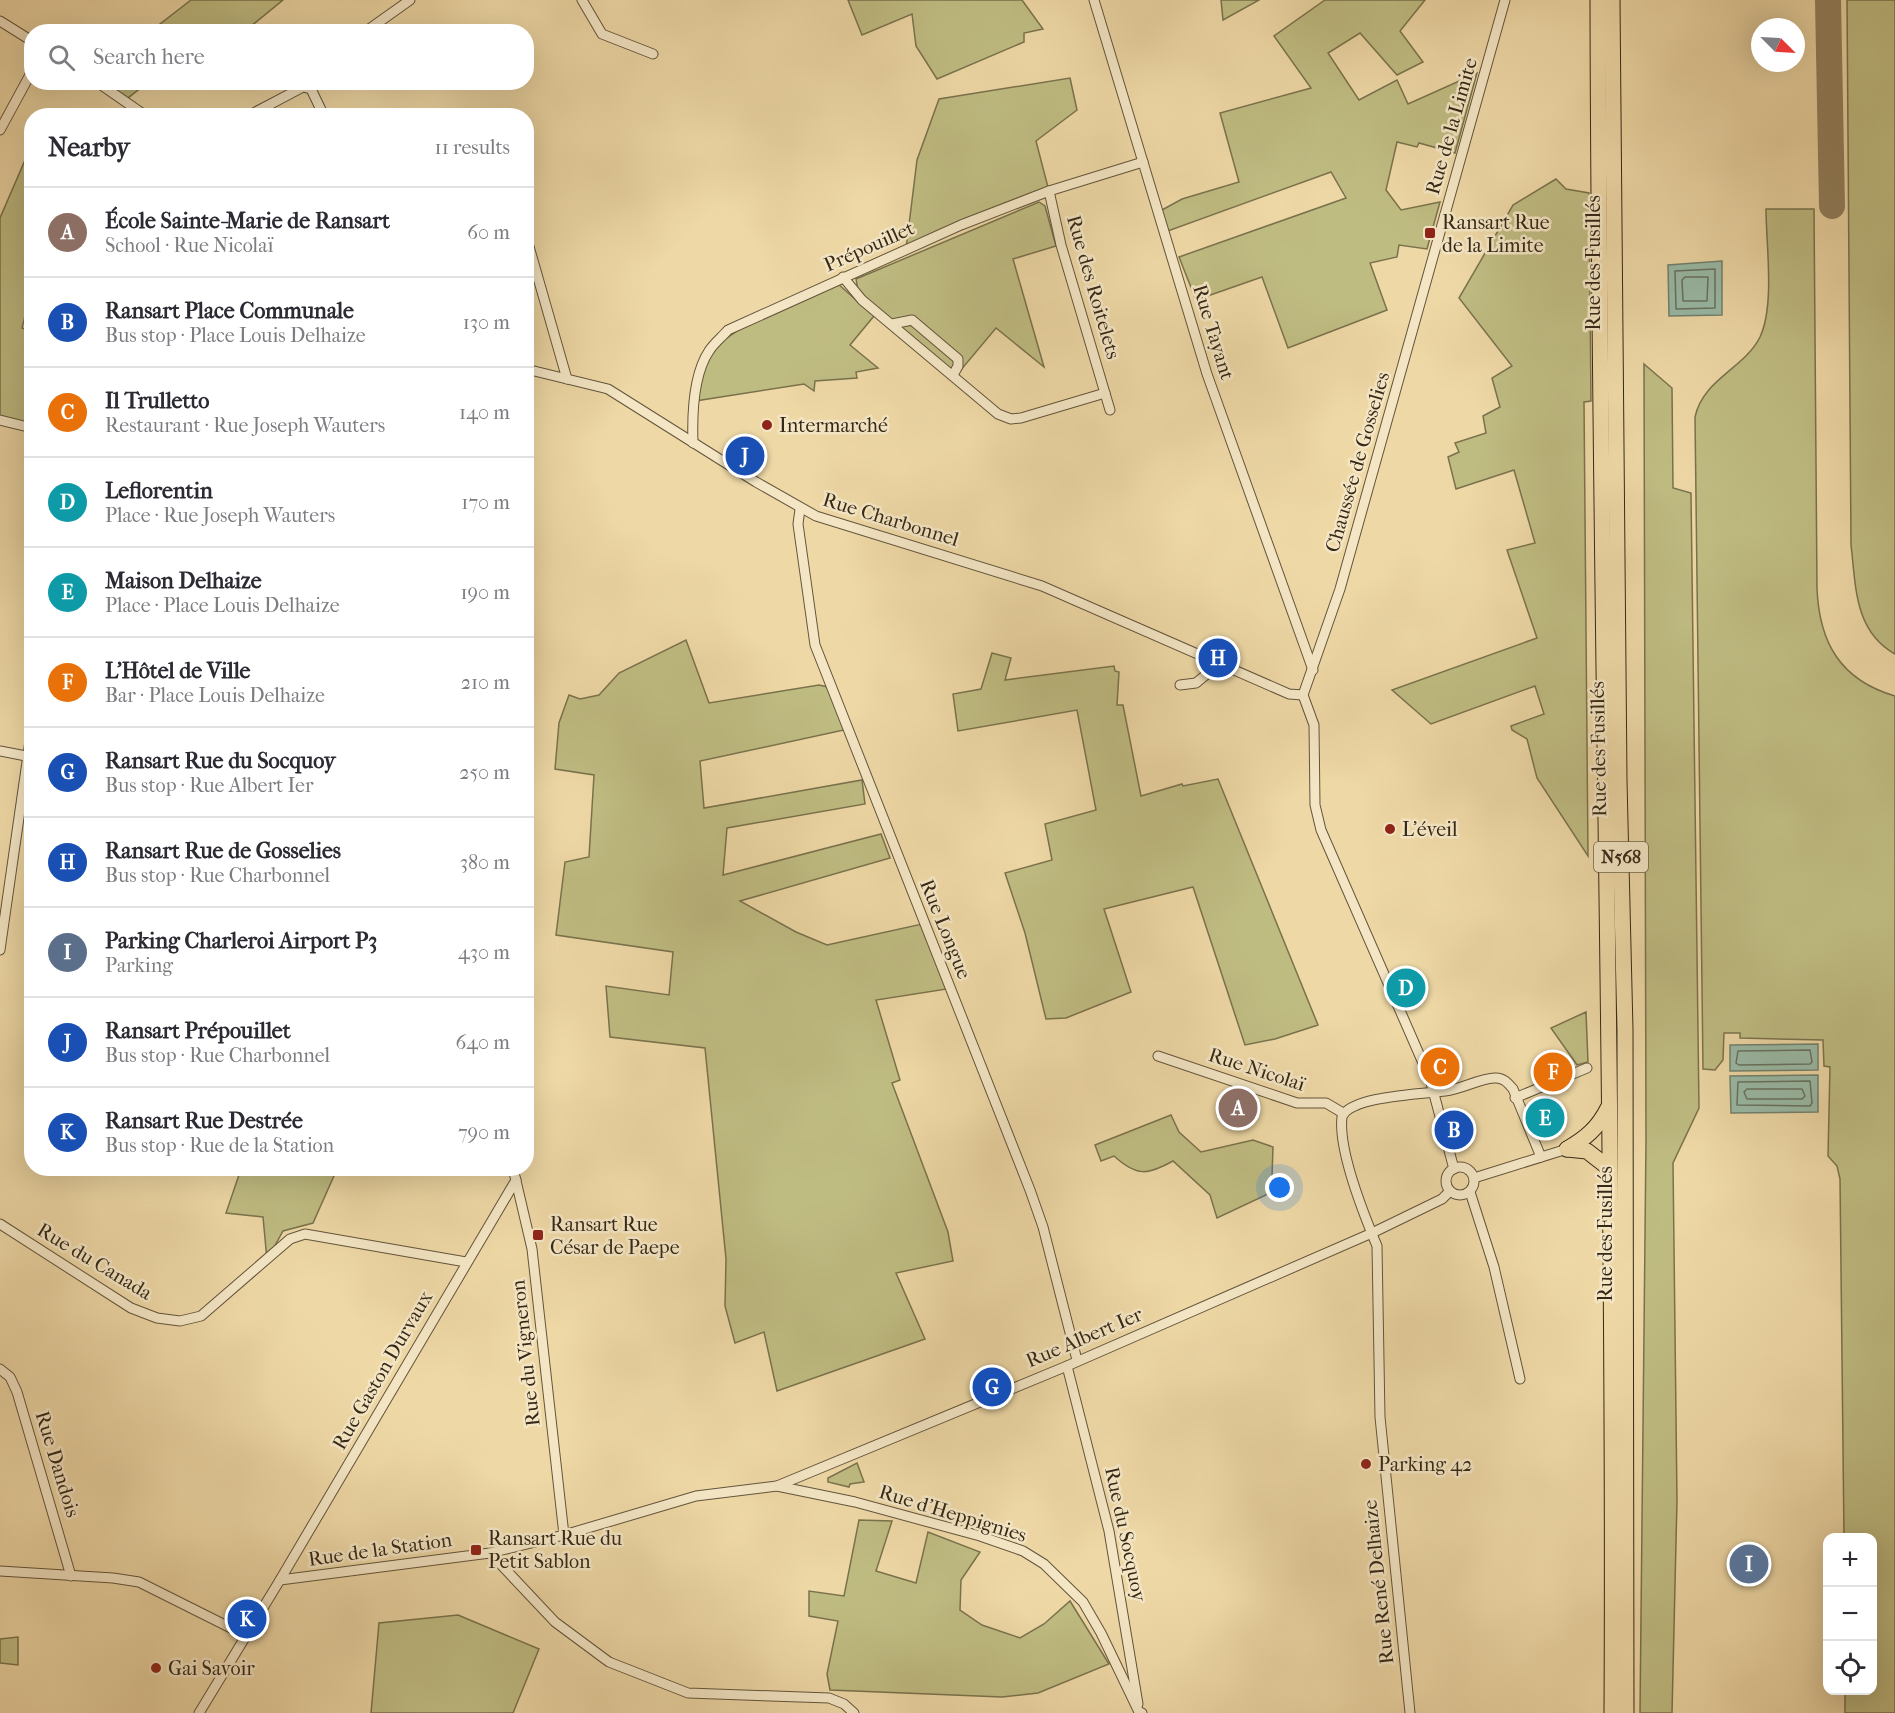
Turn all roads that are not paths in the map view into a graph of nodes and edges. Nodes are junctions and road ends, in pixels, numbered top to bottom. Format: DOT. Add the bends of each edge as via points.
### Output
graph roads {
  1 [pos="410,0"];
  2 [pos="582,0"];
  3 [pos="1094,0"];
  4 [pos="1505,0"];
  5 [pos="1598,0"];
  6 [pos="1612,0"];
  7 [pos="0,21"];
  8 [pos="377,24"];
  9 [pos="24,36"];
  10 [pos="653,54"];
  11 [pos="24,86"];
  12 [pos="109,90"];
  13 [pos="294,90"];
  14 [pos="311,90"];
  15 [pos="134,108"];
  16 [pos="262,108"];
  17 [pos="320,108"];
  18 [pos="0,130"];
  19 [pos="1143,162"];
  20 [pos="1049,191"];
  21 [pos="1432,261"];
  22 [pos="534,264"];
  23 [pos="843,277"];
  24 [pos="892,324"];
  25 [pos="534,371"];
  26 [pos="953,375"];
  27 [pos="567,379"];
  28 [pos="1105,393"];
  29 [pos="1110,410"];
  30 [pos="0,420"];
  31 [pos="24,426"];
  32 [pos="693,442"];
  33 [pos="800,508"];
  34 [pos="1219,664"];
  35 [pos="1313,671"];
  36 [pos="1180,685"];
  37 [pos="1303,695"];
  38 [pos="0,751"];
  39 [pos="24,756"];
  40 [pos="24,771"];
  41 [pos="0,950"];
  42 [pos="1158,1056"];
  43 [pos="1587,1068"];
  44 [pos="1434,1091"];
  45 [pos="1515,1098"];
  46 [pos="1608,1108"];
  47 [pos="1343,1113"];
  48 [pos="1567,1149"];
  49 [pos="1541,1157"];
  50 [pos="1609,1168"];
  51 [pos="1454,1169"];
  52 [pos="515,1176"];
  53 [pos="1474,1178"];
  54 [pos="516,1180"];
  55 [pos="1450,1191"];
  56 [pos="1470,1192"];
  57 [pos="0,1224"];
  58 [pos="1372,1233"];
  59 [pos="466,1262"];
  60 [pos="1077,1360"];
  61 [pos="1067,1366"];
  62 [pos="0,1369"];
  63 [pos="1521,1379"];
  64 [pos="777,1486"];
  65 [pos="564,1535"];
  66 [pos="490,1553"];
  67 [pos="0,1571"];
  68 [pos="71,1576"];
  69 [pos="280,1580"];
  70 [pos="246,1636"];
  71 [pos="199,1713"];
  72 [pos="854,1713"];
  73 [pos="1139,1713"];
  74 [pos="1410,1713"];
  75 [pos="1612,1713"];
  76 [pos="1626,1713"];
  1 -- 8 [label="street"];
  2 -- 10 [label="street" via="602,34"];
  3 -- 19 [label="street, Rue Tayant"];
  4 -- 21 [label="street, Rue de la Limite"];
  5 -- 46 [label="highway, Rue des Fusillés / N568"];
  6 -- 76 [label="highway, Rue des Fusillés / N568" via="1618,746 1625,1041"];
  7 -- 9 [label="street"];
  11 -- 18 [label="street"];
  12 -- 15 [label="street"];
  13 -- 16 [label="street"];
  14 -- 17 [label="street"];
  19 -- 20 [label="street, Prépouillet"];
  19 -- 35 [label="street, Rue Tayant" via="1207,374"];
  20 -- 23 [label="street, Prépouillet"];
  20 -- 28 [label="street, Rue des Roitelets"];
  21 -- 35 [label="street, Chaussée de Gosselies" via="1340,589"];
  22 -- 27 [label="street"];
  23 -- 24 [label="street" via="862,300"];
  23 -- 32 [label="street, Prépouillet" via="728,330 708,351 698,380"];
  24 -- 26 [label="street"];
  24 -- 26 [label="street" via="912,320 958,359"];
  25 -- 27 [label="street, Rue Charbonnel"];
  26 -- 28 [label="street" via="998,414 1011,419"];
  27 -- 32 [label="street, Rue Charbonnel" via="608,389"];
  28 -- 29 [label="street, Rue des Roitelets"];
  30 -- 31 [label="street"];
  32 -- 33 [label="street, Rue Charbonnel"];
  33 -- 34 [label="street, Rue Charbonnel" via="1042,586"];
  33 -- 60 [label="street, Rue Longue" via="798,524 815,645 1030,1190"];
  34 -- 36 [label="street" via="1197,683"];
  34 -- 37 [label="street, Rue Charbonnel" via="1289,694"];
  35 -- 37 [label="street, Chaussée de Gosselies"];
  37 -- 44 [label="street" via="1314,725 1315,805 1321,830"];
  38 -- 39 [label="street"];
  40 -- 41 [label="street"];
  42 -- 47 [label="street, Rue Nicolaï" via="1297,1103 1326,1103"];
  43 -- 45 [label="street"];
  44 -- 45 [label="street" via="1495,1077 1505,1080"];
  44 -- 47 [label="street" via="1358,1104"];
  44 -- 51 [label="street"];
  45 -- 49 [label="street"];
  46 -- 48 [label="highway" via="1587,1137"];
  46 -- 50 [label="highway, Rue des Fusillés / N568"];
  47 -- 58 [label="street" via="1343,1139"];
  48 -- 49 [label="street"];
  48 -- 50 [label="highway" via="1587,1151"];
  49 -- 53 [label="street"];
  50 -- 75 [label="highway, Rue des Fusillés / N568"];
  51 -- 53 [label="street" via="1468,1169"];
  51 -- 55 [label="street" via="1446,1179"];
  52 -- 54 [label="street, Rue du Vigneron"];
  53 -- 56 [label="street"];
  54 -- 59 [label="street, Rue Gaston Durvaux"];
  54 -- 65 [label="street, Rue du Vigneron" via="532,1249"];
  55 -- 56 [label="street" via="1459,1195"];
  55 -- 58 [label="street, Rue Albert Ier" via="1442,1199"];
  56 -- 63 [label="street" via="1494,1267"];
  57 -- 59 [label="street, Rue du Canada" via="131,1308 180,1321 201,1316 290,1239 305,1234"];
  58 -- 60 [label="street, Rue Albert Ier"];
  58 -- 74 [label="street, Rue René Delhaize" via="1377,1246 1380,1417"];
  59 -- 69 [label="street, Rue Gaston Durvaux"];
  60 -- 61 [label="street, Rue Albert Ier"];
  61 -- 64 [label="street, Rue Albert Ier"];
  61 -- 73 [label="street, Rue du Socquoy" via="1109,1531"];
  62 -- 68 [label="street, Rue Dandois" via="10,1377 17,1392"];
  64 -- 65 [label="street, Rue de la Station" via="696,1496"];
  64 -- 73 [label="street, Rue d'Heppignies" via="855,1502 1023,1551 1064,1582 1089,1611"];
  65 -- 66 [label="street, Rue de la Station"];
  66 -- 69 [label="street, Rue de la Station"];
  66 -- 72 [label="street" via="555,1622 609,1662 688,1693 829,1698"];
  67 -- 68 [label="street"];
  68 -- 70 [label="street" via="139,1582"];
  69 -- 70 [label="street"];
  70 -- 71 [label="street"];
}
